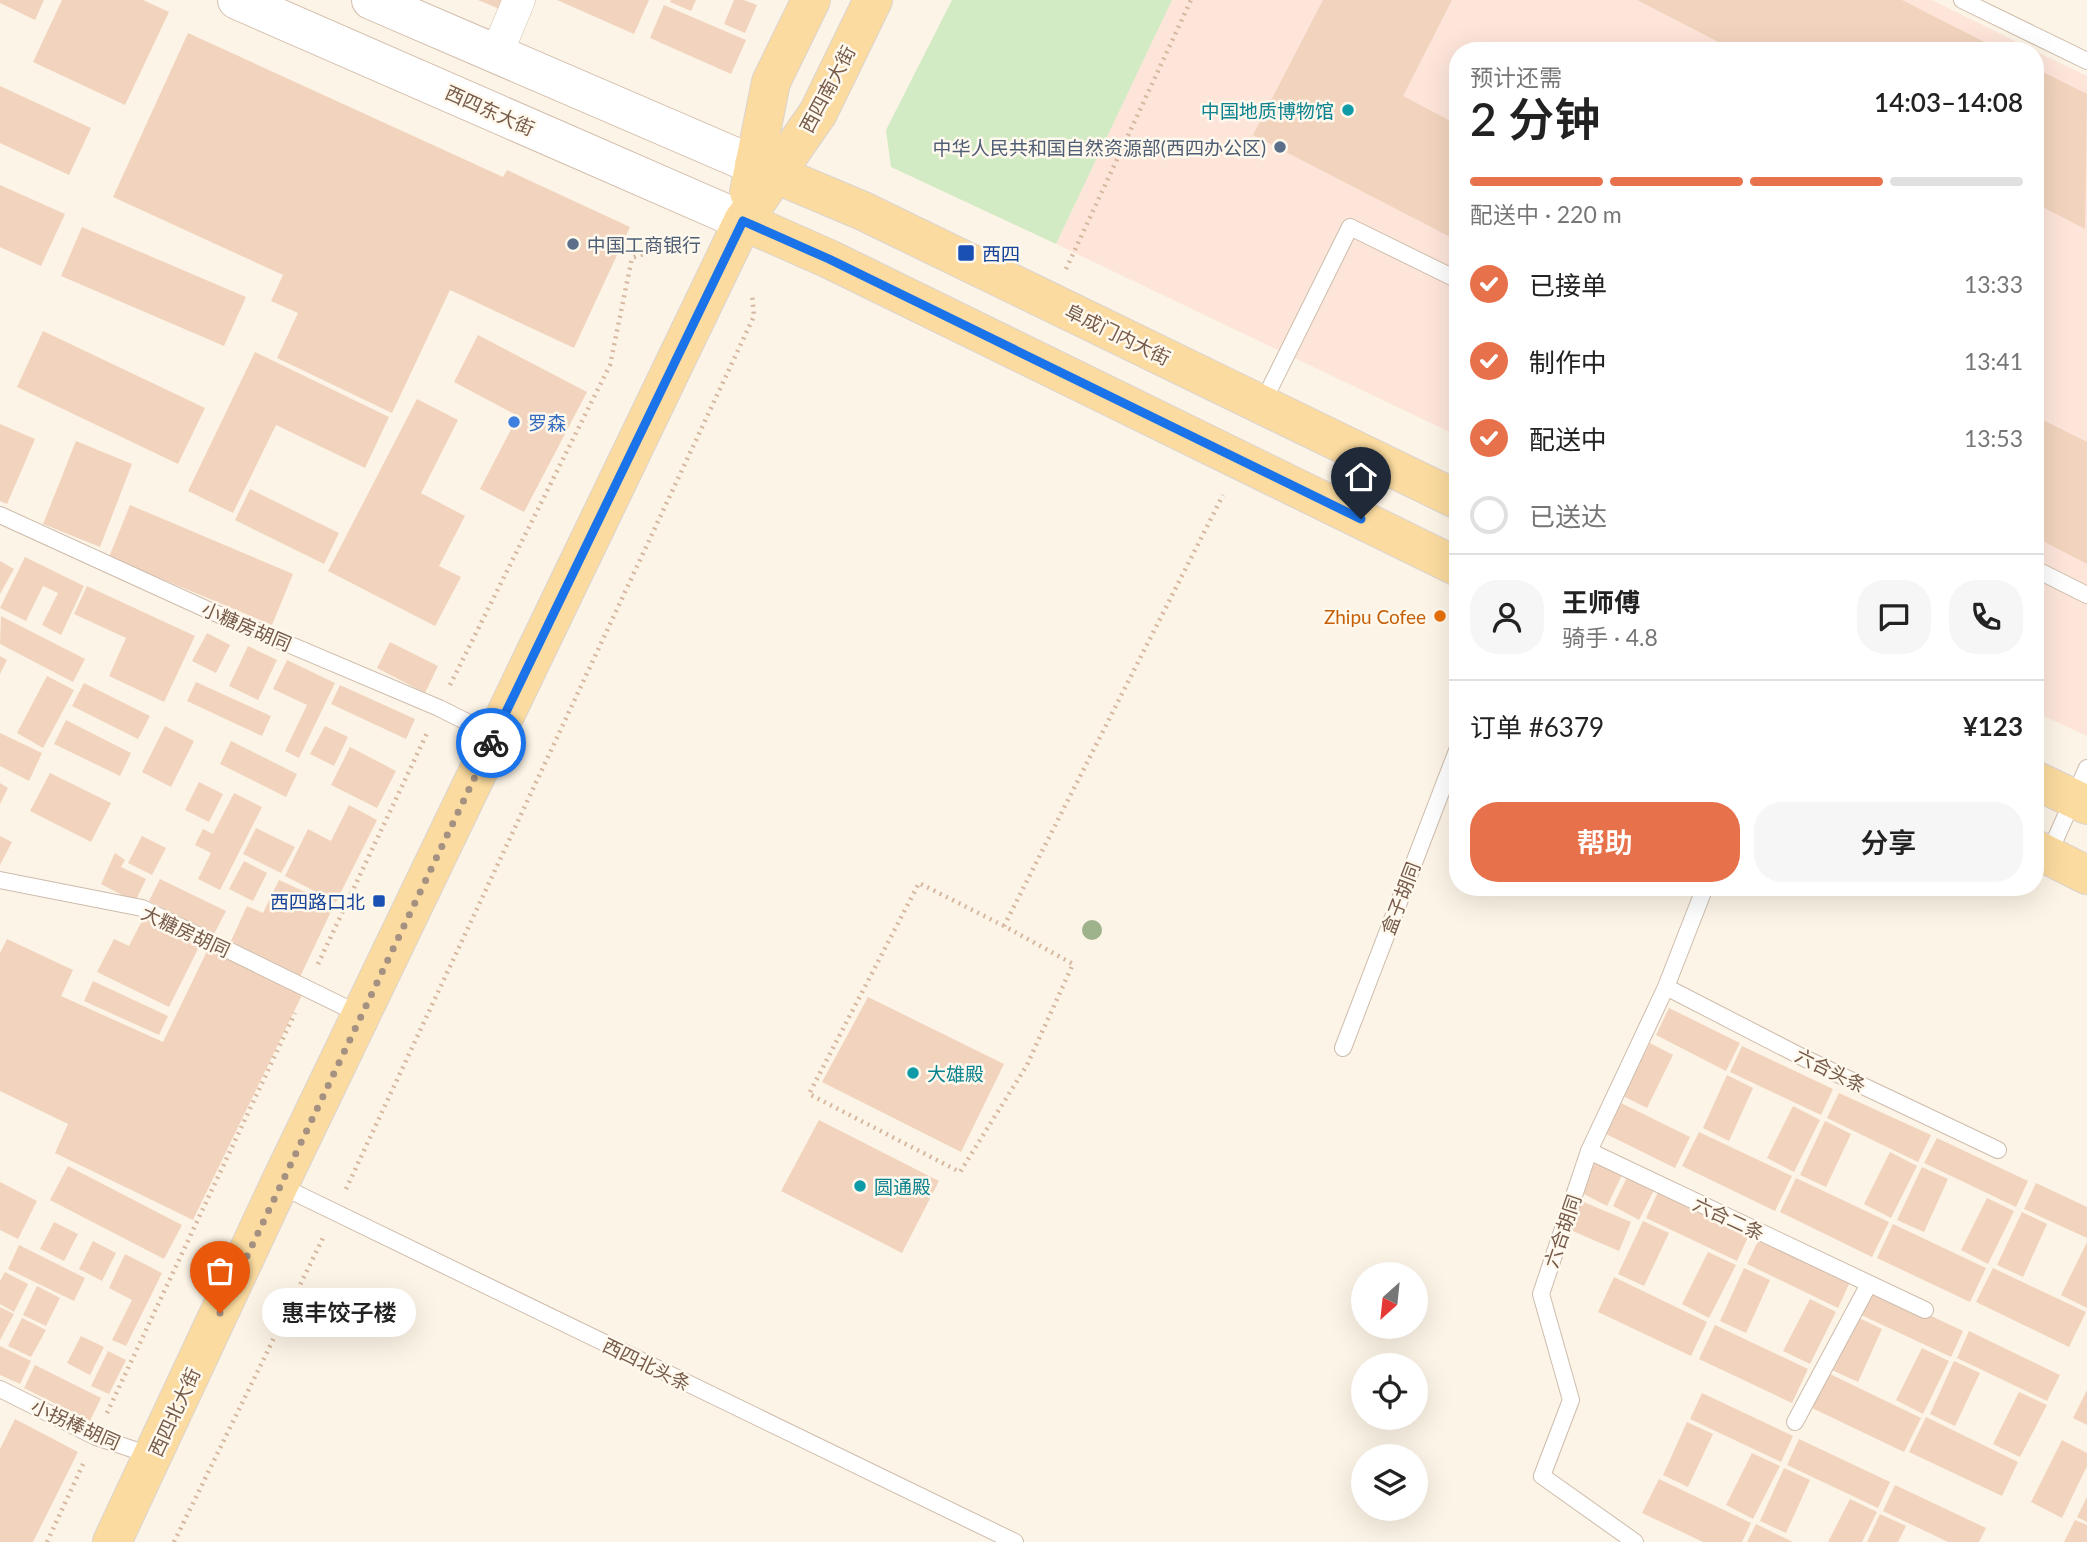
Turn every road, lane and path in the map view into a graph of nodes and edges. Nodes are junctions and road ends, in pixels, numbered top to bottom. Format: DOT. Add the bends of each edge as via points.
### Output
graph roads {
  1 [pos="237,0"];
  2 [pos="519,0"];
  3 [pos="811,0"];
  4 [pos="873,0"];
  5 [pos="1191,0"];
  6 [pos="1962,0"];
  7 [pos="388,4"];
  8 [pos="496,55"];
  9 [pos="2087,61"];
  10 [pos="765,170"];
  11 [pos="743,221"];
  12 [pos="1449,276"];
  13 [pos="750,282"];
  14 [pos="1050,302"];
  15 [pos="1262,404"];
  16 [pos="1240,460"];
  17 [pos="1449,496"];
  18 [pos="0,515"];
  19 [pos="1449,563"];
  20 [pos="2044,574"];
  21 [pos="2087,595"];
  22 [pos="439,708"];
  23 [pos="495,736"];
  24 [pos="1449,771"];
  25 [pos="2044,782"];
  26 [pos="2083,790"];
  27 [pos="2044,848"];
  28 [pos="2044,854"];
  29 [pos="2087,875"];
  30 [pos="0,880"];
  31 [pos="1701,896"];
  32 [pos="1004,926"];
  33 [pos="1666,987"];
  34 [pos="307,988"];
  35 [pos="361,1015"];
  36 [pos="1343,1048"];
  37 [pos="1998,1150"];
  38 [pos="1589,1152"];
  39 [pos="279,1185"];
  40 [pos="335,1212"];
  41 [pos="1869,1284"];
  42 [pos="1925,1310"];
  43 [pos="0,1390"];
  44 [pos="1796,1422"];
  45 [pos="96,1437"];
  46 [pos="153,1456"];
  47 [pos="1629,1541"];
  48 [pos="47,1542"];
  49 [pos="111,1542"];
  50 [pos="174,1542"];
  51 [pos="1015,1542"];
  1 -- 11 [label="main road, 西四东大街"];
  2 -- 8 [label="street"];
  3 -- 10 [label="main road" via="771,82"];
  4 -- 10 [label="main road, 西四南大街" via="818,114"];
  5 -- 14 [label="path"];
  6 -- 9 [label="lane"];
  7 -- 8 [label="main road"];
  8 -- 10 [label="main road"];
  10 -- 11 [label="main road, 西四南大街"];
  10 -- 14 [label="main road, 阜成门内大街" via="863,211"];
  11 -- 16 [label="main road"];
  11 -- 22 [label="path" via="632,258 610,365"];
  11 -- 23 [label="main road, 西四北大街"];
  12 -- 15 [label="lane" via="1350,227"];
  13 -- 40 [label="path" via="754,316"];
  14 -- 15 [label="main road, 阜成门内大街"];
  15 -- 17 [label="main road, 阜成门内大街"];
  16 -- 19 [label="main road"];
  16 -- 32 [label="path"];
  18 -- 22 [label="lane, 小糖房胡同"];
  20 -- 21 [label="lane"];
  22 -- 23 [label="lane, 小糖房胡同"];
  22 -- 34 [label="path"];
  23 -- 35 [label="main road, 西四北大街"];
  24 -- 36 [label="lane, 盒子胡同"];
  25 -- 26 [label="main road"];
  26 -- 27 [label="lane"];
  28 -- 29 [label="main road"];
  30 -- 34 [label="lane, 大糖房胡同" via="142,908"];
  31 -- 33 [label="lane, 六合胡同"];
  32 -- 32 [label="path" via="1073,964 1027,1065 960,1172 808,1094 919,883"];
  33 -- 37 [label="lane, 六合头条"];
  33 -- 38 [label="lane, 六合胡同"];
  34 -- 35 [label="lane, 大糖房胡同"];
  34 -- 45 [label="path"];
  35 -- 39 [label="main road, 西四北大街"];
  38 -- 41 [label="lane, 六合二条"];
  38 -- 47 [label="lane, 六合胡同" via="1541,1294 1571,1399 1542,1476"];
  39 -- 40 [label="lane, 西四北头条"];
  39 -- 46 [label="main road, 西四北大街"];
  40 -- 50 [label="path"];
  40 -- 51 [label="lane, 西四北头条"];
  41 -- 42 [label="lane, 六合二条"];
  41 -- 44 [label="lane"];
  43 -- 45 [label="lane, 小拐棒胡同"];
  45 -- 46 [label="lane, 小拐棒胡同"];
  45 -- 48 [label="path"];
  46 -- 49 [label="main road, 西四北大街"];
}
